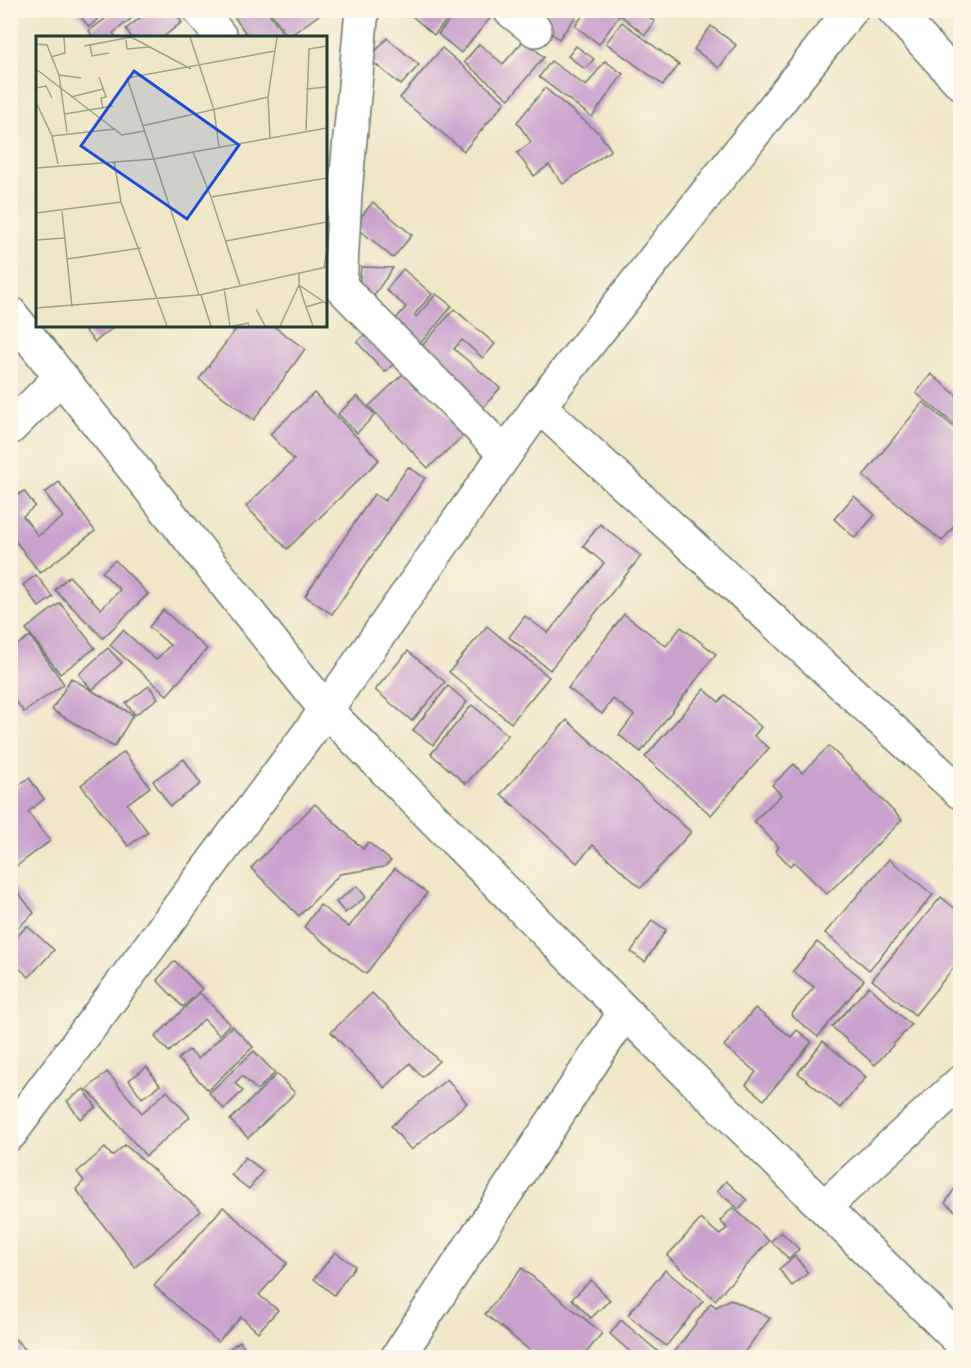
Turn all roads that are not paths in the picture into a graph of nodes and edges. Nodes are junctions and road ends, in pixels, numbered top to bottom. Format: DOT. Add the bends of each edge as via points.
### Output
graph roads {
  1 [pos="200,10"];
  2 [pos="362,10"];
  3 [pos="850,10"];
  4 [pos="894,10"];
  5 [pos="220,36"];
  6 [pos="960,82"];
  7 [pos="335,181"];
  8 [pos="10,313"];
  9 [pos="61,377"];
  10 [pos="539,406"];
  11 [pos="10,428"];
  12 [pos="506,454"];
  13 [pos="326,710"];
  14 [pos="960,792"];
  15 [pos="625,1012"];
  16 [pos="960,1083"];
  17 [pos="10,1134"];
  18 [pos="825,1206"];
  19 [pos="960,1341"];
  20 [pos="397,1358"];
  1 -- 5 [label="street"];
  2 -- 7 [label="street"];
  3 -- 10 [label="street"];
  4 -- 6 [label="street"];
  7 -- 12 [label="street" via="340,286"];
  8 -- 9 [label="street"];
  9 -- 11 [label="street"];
  9 -- 13 [label="street"];
  10 -- 12 [label="street"];
  10 -- 14 [label="street"];
  12 -- 13 [label="street"];
  13 -- 15 [label="street"];
  13 -- 17 [label="street"];
  15 -- 18 [label="street"];
  15 -- 20 [label="street"];
  16 -- 18 [label="street"];
  18 -- 19 [label="street"];
}
